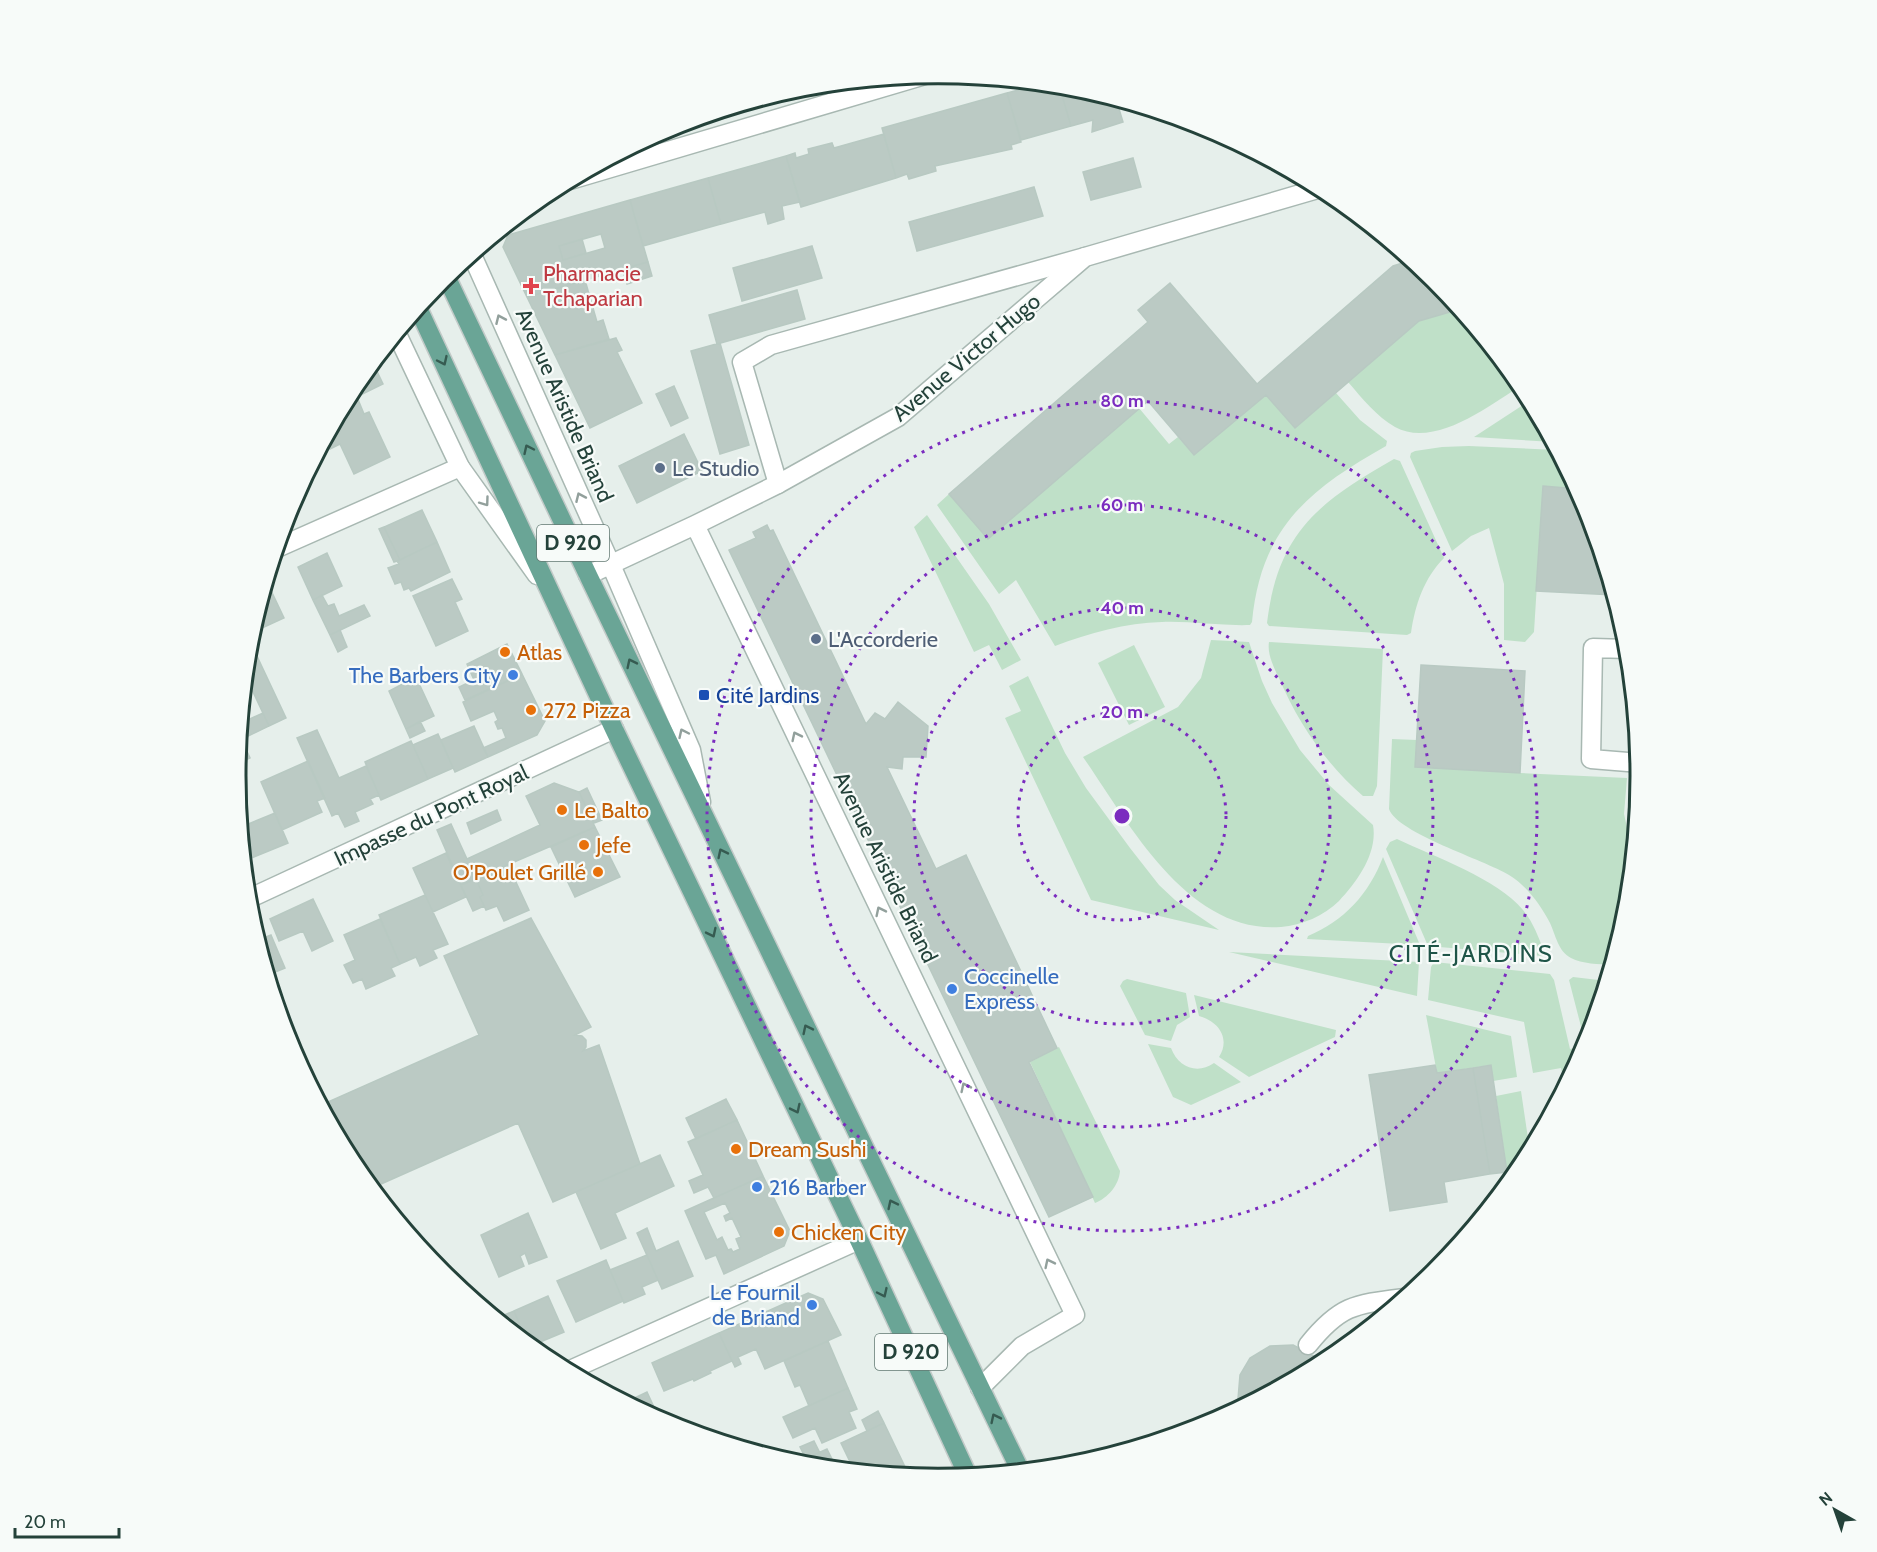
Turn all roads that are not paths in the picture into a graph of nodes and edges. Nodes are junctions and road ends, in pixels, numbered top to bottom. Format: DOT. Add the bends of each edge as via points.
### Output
graph roads {
  1 [pos="890,85"];
  2 [pos="607,169"];
  3 [pos="1308,192"];
  4 [pos="1085,257"];
  5 [pos="475,262"];
  6 [pos="451,286"];
  7 [pos="422,316"];
  8 [pos="400,341"];
  9 [pos="459,467"];
  10 [pos="778,484"];
  11 [pos="695,525"];
  12 [pos="287,544"];
  13 [pos="611,565"];
  14 [pos="588,575"];
  15 [pos="553,597"];
  16 [pos="1618,649"];
  17 [pos="614,729"];
  18 [pos="1630,762"];
  19 [pos="702,810"];
  20 [pos="257,895"];
  21 [pos="859,1240"];
  22 [pos="1390,1300"];
  23 [pos="1308,1345"];
  24 [pos="578,1366"];
  25 [pos="980,1388"];
  26 [pos="1017,1463"];
  27 [pos="964,1467"];
  1 -- 2 [label="street"];
  3 -- 4 [label="street, Avenue Victor Hugo"];
  4 -- 10 [label="street, Avenue Victor Hugo" via="898,417"];
  4 -- 10 [label="street" via="771,345 742,362"];
  13 -- 5 [label="street, Avenue Aristide Briand, one-way"];
  14 -- 6 [label="main road, Avenue Aristide Briand / D 920, one-way"];
  7 -- 15 [label="main road, D 920, one-way"];
  8 -- 9 [label="street"];
  9 -- 12 [label="street"];
  9 -- 15 [label="street, one-way"];
  10 -- 11 [label="street, Avenue Victor Hugo"];
  11 -- 13 [label="street, Avenue Victor Hugo"];
  25 -- 11 [label="street, Avenue Aristide Briand, one-way" via="1022,1346 1075,1316"];
  13 -- 14 [label="street, Avenue Victor Hugo"];
  19 -- 13 [label="street, Avenue Aristide Briand, one-way" via="691,750"];
  19 -- 14 [label="main road, Avenue Aristide Briand / D 920, one-way"];
  15 -- 17 [label="main road, D 920"];
  16 -- 18 [label="street" via="1593,648 1591,759"];
  17 -- 20 [label="street, Impasse du Pont Royal"];
  17 -- 21 [label="main road, D 920, one-way"];
  25 -- 19 [label="main road, Avenue Aristide Briand / D 920, one-way"];
  21 -- 24 [label="street"];
  21 -- 27 [label="main road, D 920, one-way"];
  22 -- 23 [label="street" via="1343,1311 1325,1324"];
  26 -- 25 [label="main road, Avenue Aristide Briand / D 920, one-way"];
}
